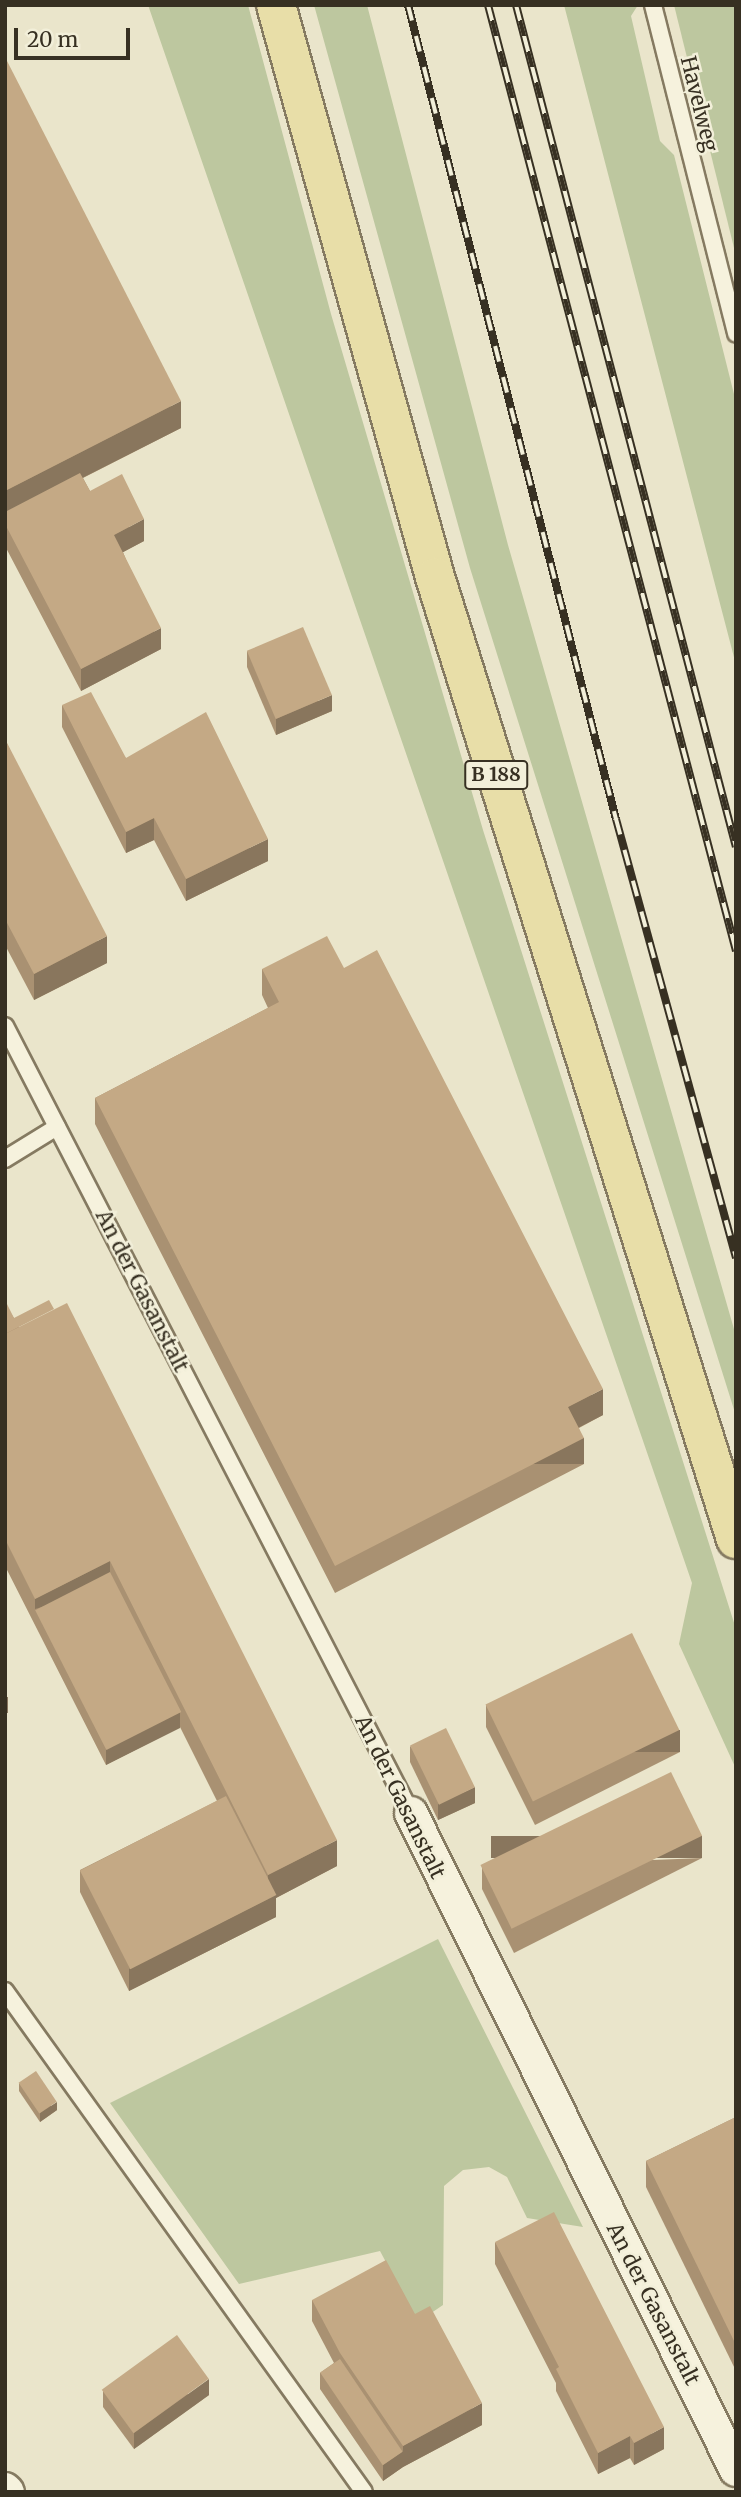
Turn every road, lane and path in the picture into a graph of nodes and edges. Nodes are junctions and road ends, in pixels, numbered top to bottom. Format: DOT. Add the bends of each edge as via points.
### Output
graph roads {
  1 [pos="276,5"];
  2 [pos="653,5"];
  3 [pos="736,334"];
  4 [pos="5,1026"];
  5 [pos="57,1127"];
  6 [pos="5,1159"];
  7 [pos="736,1539"];
  8 [pos="411,1814"];
  9 [pos="5,1991"];
  10 [pos="736,2469"];
  11 [pos="364,2492"];
  1 -- 7 [label="main road, B 188" via="435,577"];
  2 -- 3 [label="lane, Havelweg"];
  4 -- 5 [label="lane, An der Gasanstalt"];
  5 -- 6 [label="lane"];
  5 -- 8 [label="lane, An der Gasanstalt"];
  8 -- 10 [label="street, An der Gasanstalt"];
  9 -- 11 [label="lane"];
}
